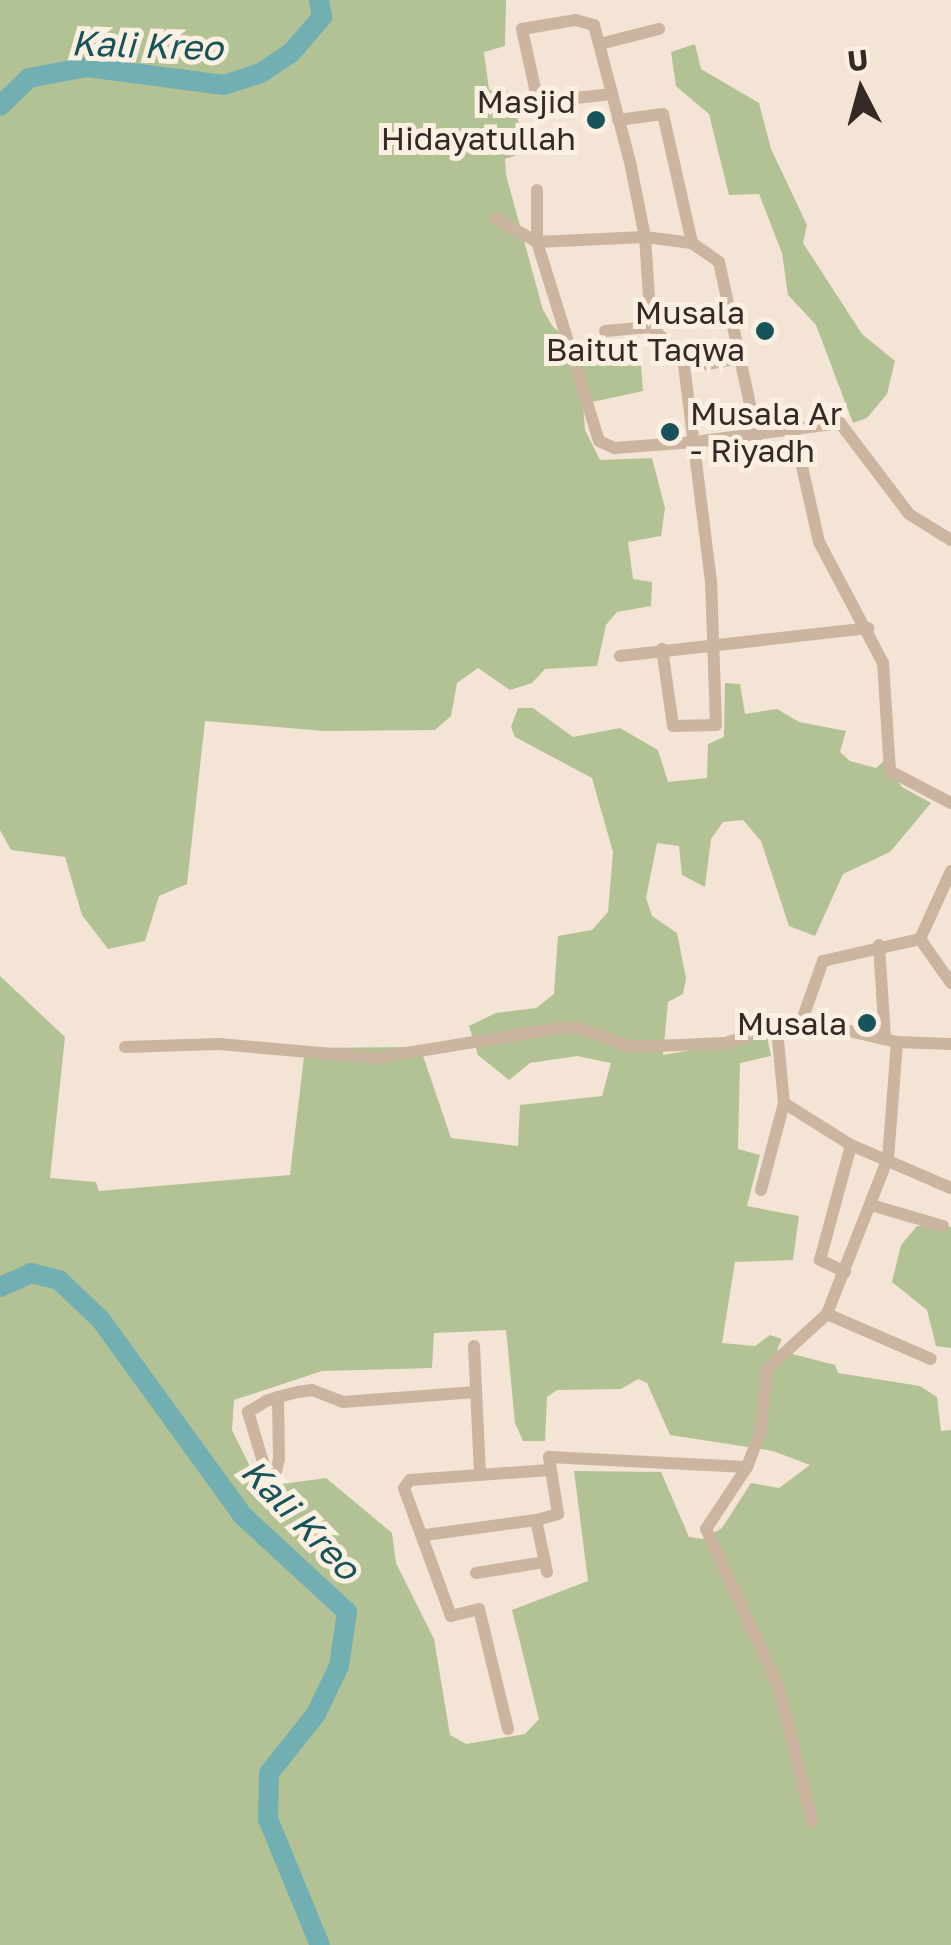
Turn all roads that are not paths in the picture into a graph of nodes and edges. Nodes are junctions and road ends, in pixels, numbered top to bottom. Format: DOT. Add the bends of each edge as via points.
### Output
graph roads {
  1 [pos="659,29"];
  2 [pos="600,44"];
  3 [pos="612,94"];
  4 [pos="618,120"];
  5 [pos="537,190"];
  6 [pos="496,219"];
  7 [pos="645,236"];
  8 [pos="537,242"];
  9 [pos="692,243"];
  10 [pos="650,327"];
  11 [pos="605,331"];
  12 [pos="683,356"];
  13 [pos="741,358"];
  14 [pos="794,431"];
  15 [pos="757,436"];
  16 [pos="695,442"];
  17 [pos="951,540"];
  18 [pos="868,628"];
  19 [pos="712,646"];
  20 [pos="662,649"];
  21 [pos="620,656"];
  22 [pos="951,804"];
  23 [pos="951,871"];
  24 [pos="920,938"];
  25 [pos="879,945"];
  26 [pos="951,983"];
  27 [pos="802,1020"];
  28 [pos="777,1028"];
  29 [pos="891,1040"];
  30 [pos="951,1044"];
  31 [pos="125,1047"];
  32 [pos="784,1103"];
  33 [pos="851,1145"];
  34 [pos="888,1158"];
  35 [pos="951,1188"];
  36 [pos="761,1190"];
  37 [pos="870,1205"];
  38 [pos="943,1226"];
  39 [pos="845,1272"];
  40 [pos="827,1314"];
  41 [pos="474,1346"];
  42 [pos="931,1359"];
  43 [pos="476,1392"];
  44 [pos="278,1398"];
  45 [pos="747,1467"];
  46 [pos="550,1470"];
  47 [pos="480,1475"];
  48 [pos="536,1520"];
  49 [pos="425,1535"];
  50 [pos="476,1574"];
  51 [pos="508,1730"];
  52 [pos="812,1822"];
  1 -- 2 [label="street"];
  2 -- 3 [label="street"];
  2 -- 3 [label="street" via="594,26 583,20 532,24 520,33 538,102"];
  3 -- 4 [label="street"];
  4 -- 7 [label="street"];
  4 -- 9 [label="street" via="664,114"];
  5 -- 8 [label="street"];
  6 -- 8 [label="street"];
  7 -- 8 [label="street"];
  7 -- 9 [label="street"];
  7 -- 10 [label="street"];
  8 -- 16 [label="street" via="599,441 614,448"];
  9 -- 13 [label="street" via="719,262"];
  10 -- 11 [label="street"];
  10 -- 12 [label="street"];
  12 -- 13 [label="street" via="707,364"];
  12 -- 16 [label="street"];
  13 -- 15 [label="street"];
  14 -- 15 [label="street"];
  14 -- 17 [label="street" via="846,426 909,514"];
  14 -- 18 [label="street" via="819,542"];
  15 -- 16 [label="street"];
  16 -- 19 [label="street"];
  18 -- 19 [label="street"];
  18 -- 22 [label="street" via="883,662 890,770"];
  19 -- 20 [label="street"];
  19 -- 20 [label="street" via="717,724 676,730"];
  20 -- 21 [label="street"];
  23 -- 24 [label="street"];
  24 -- 25 [label="street"];
  24 -- 26 [label="street"];
  25 -- 27 [label="street" via="823,961"];
  25 -- 29 [label="street"];
  27 -- 28 [label="street"];
  27 -- 29 [label="street"];
  28 -- 31 [label="street" via="726,1043 632,1046 559,1028 376,1058 187,1042"];
  28 -- 32 [label="street"];
  29 -- 30 [label="street"];
  29 -- 34 [label="street"];
  32 -- 33 [label="street"];
  32 -- 36 [label="street"];
  33 -- 34 [label="street"];
  33 -- 39 [label="street" via="820,1260"];
  34 -- 35 [label="street"];
  34 -- 37 [label="street"];
  37 -- 38 [label="street"];
  37 -- 39 [label="street"];
  39 -- 40 [label="street"];
  40 -- 42 [label="street"];
  40 -- 45 [label="street" via="767,1369 764,1416"];
  41 -- 43 [label="street"];
  43 -- 44 [label="street" via="343,1402 312,1390"];
  43 -- 47 [label="street"];
  44 -- 44 [label="street" via="276,1472 266,1472 248,1412"];
  45 -- 46 [label="street" via="554,1456"];
  45 -- 52 [label="street" via="706,1529 778,1686"];
  46 -- 47 [label="street"];
  46 -- 48 [label="street" via="558,1514"];
  47 -- 49 [label="street" via="410,1480 404,1488"];
  48 -- 49 [label="street"];
  48 -- 50 [label="street" via="546,1567"];
  49 -- 51 [label="street" via="450,1616 479,1609"];
}
